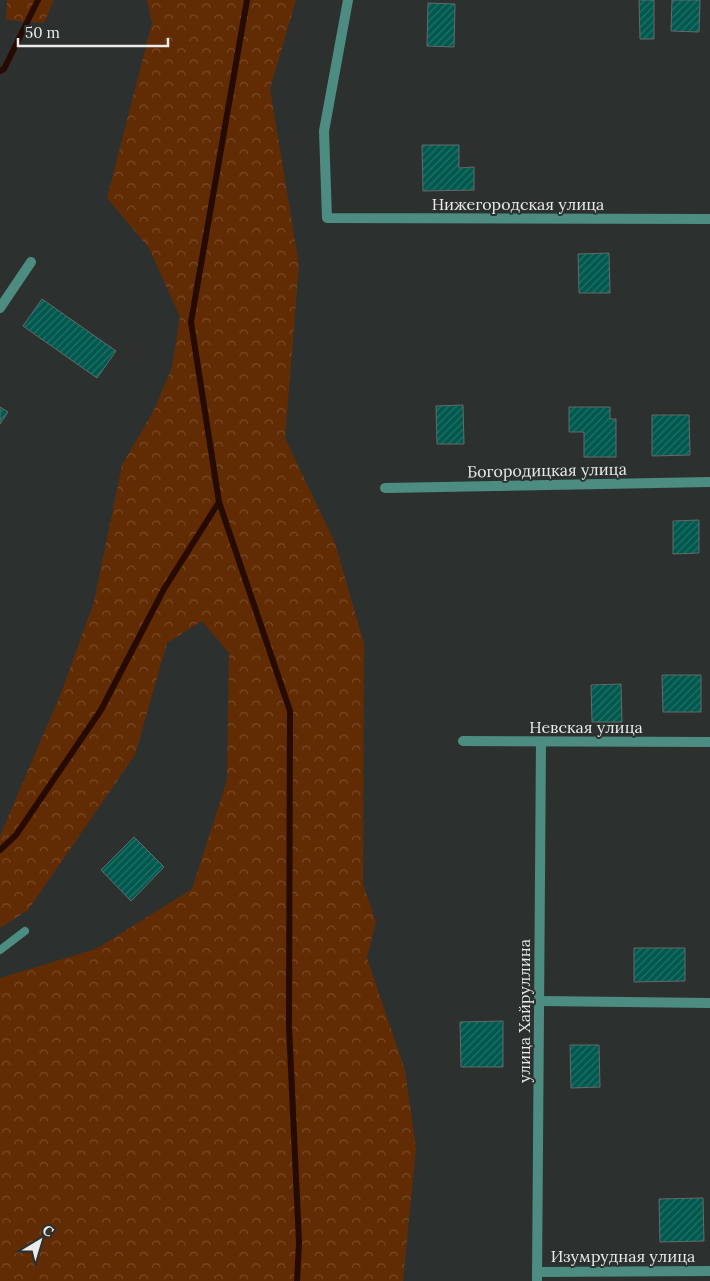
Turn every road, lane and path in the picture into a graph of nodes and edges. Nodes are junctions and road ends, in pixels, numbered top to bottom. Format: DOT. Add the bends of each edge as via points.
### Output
graph roads {
  1 [pos="348,0"];
  2 [pos="710,219"];
  3 [pos="31,262"];
  4 [pos="0,308"];
  5 [pos="710,482"];
  6 [pos="385,488"];
  7 [pos="462,741"];
  8 [pos="541,742"];
  9 [pos="710,742"];
  10 [pos="26,931"];
  11 [pos="0,950"];
  12 [pos="540,1001"];
  13 [pos="710,1002"];
  14 [pos="710,1270"];
  15 [pos="537,1276"];
  1 -- 2 [label="street, Нижегородская улица" via="324,131 327,218"];
  3 -- 4 [label="street"];
  5 -- 6 [label="street, Богородицкая улица"];
  7 -- 8 [label="street, Невская улица"];
  8 -- 9 [label="street, Невская улица"];
  8 -- 12 [label="street, улица Хайруллина"];
  10 -- 11 [label="lane"];
  12 -- 13 [label="street"];
  12 -- 15 [label="street, улица Хайруллина"];
  14 -- 15 [label="street, Изумрудная улица"];
}
